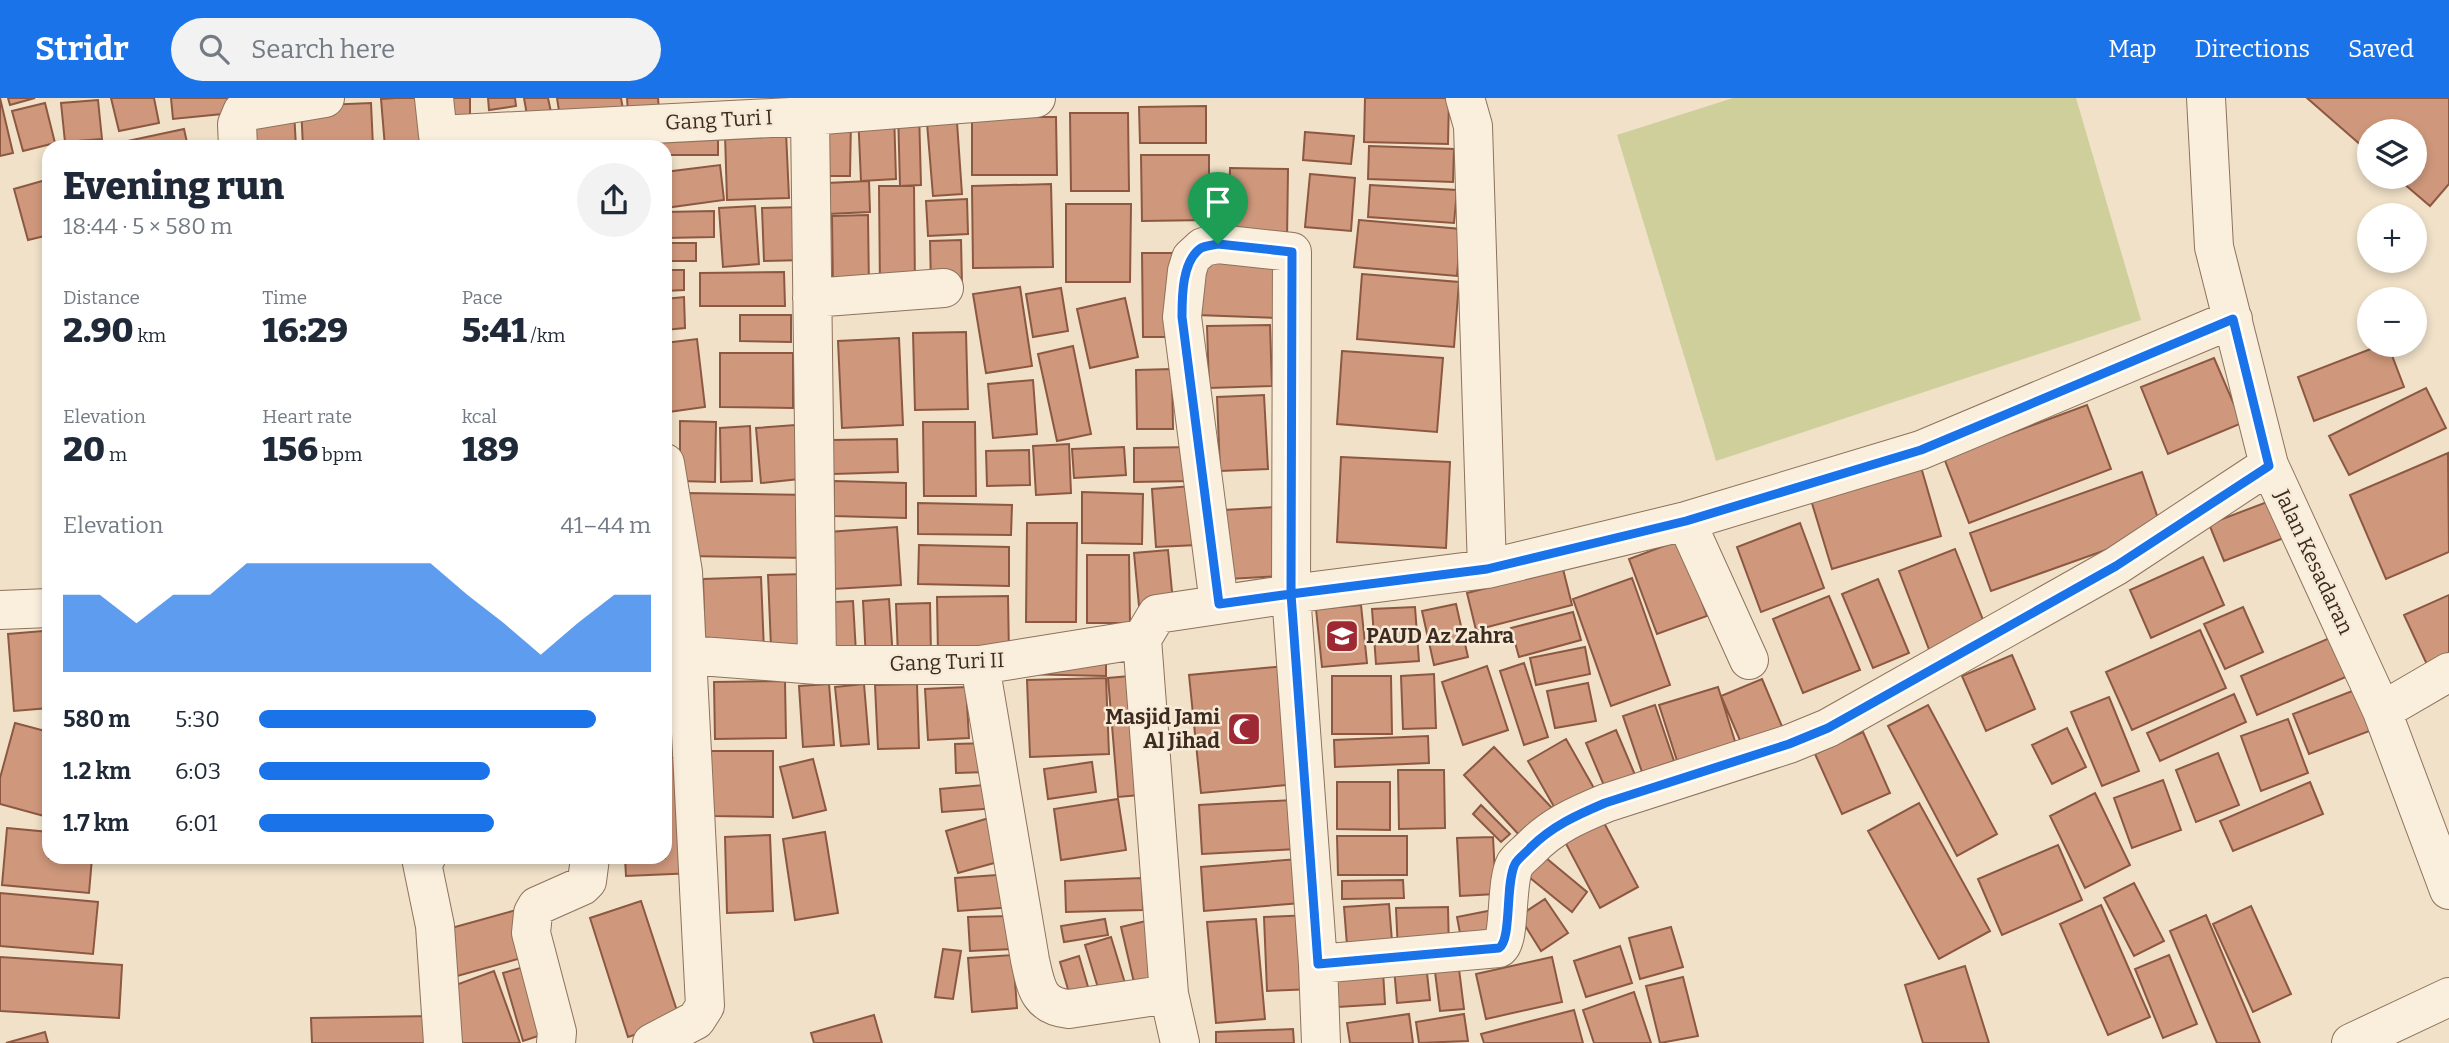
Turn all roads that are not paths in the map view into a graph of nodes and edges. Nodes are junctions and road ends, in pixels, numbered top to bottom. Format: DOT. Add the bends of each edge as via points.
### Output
graph roads {
  1 [pos="325,98"];
  2 [pos="434,98"];
  3 [pos="1026,98"];
  4 [pos="1465,98"];
  5 [pos="2206,98"];
  6 [pos="810,116"];
  7 [pos="626,136"];
  8 [pos="238,140"];
  9 [pos="437,140"];
  10 [pos="475,140"];
  11 [pos="944,288"];
  12 [pos="812,298"];
  13 [pos="2233,319"];
  14 [pos="2269,466"];
  15 [pos="1686,521"];
  16 [pos="672,548"];
  17 [pos="1487,569"];
  18 [pos="674,572"];
  19 [pos="1291,594"];
  20 [pos="1219,604"];
  21 [pos="42,608"];
  22 [pos="0,610"];
  23 [pos="1142,639"];
  24 [pos="687,655"];
  25 [pos="1749,660"];
  26 [pos="817,665"];
  27 [pos="980,665"];
  28 [pos="2449,672"];
  29 [pos="2382,711"];
  30 [pos="422,864"];
  31 [pos="589,864"];
  32 [pos="2449,891"];
  33 [pos="1318,964"];
  34 [pos="1169,994"];
  35 [pos="2449,997"];
  36 [pos="443,1043"];
  37 [pos="556,1043"];
  38 [pos="652,1043"];
  39 [pos="1180,1043"];
  40 [pos="1321,1043"];
  41 [pos="2351,1043"];
  1 -- 8 [label="street" via="242,112"];
  2 -- 9 [label="street, Gang Turi I"];
  3 -- 6 [label="street, Gang Turi I"];
  4 -- 17 [label="street" via="1473,126"];
  5 -- 13 [label="street, Jalan Kesadaran" via="2214,247"];
  6 -- 7 [label="street, Gang Turi I"];
  6 -- 12 [label="street"];
  7 -- 10 [label="street, Gang Turi I"];
  11 -- 12 [label="street"];
  12 -- 26 [label="street"];
  13 -- 14 [label="street, Jalan Kesadaran"];
  13 -- 15 [label="street" via="1921,450"];
  14 -- 29 [label="street, Jalan Kesadaran"];
  14 -- 33 [label="street" via="2116,566 1828,728 1605,803 1547,832 1516,863 1510,881 1506,937 1499,948"];
  15 -- 17 [label="street"];
  15 -- 25 [label="street"];
  16 -- 18 [label="street"];
  17 -- 19 [label="street"];
  18 -- 24 [label="street"];
  19 -- 20 [label="street"];
  19 -- 20 [label="street" via="1292,252 1218,244 1202,247 1192,258 1182,317"];
  19 -- 33 [label="street"];
  20 -- 23 [label="street" via="1157,614"];
  21 -- 22 [label="street"];
  23 -- 27 [label="street, Gang Turi II"];
  23 -- 34 [label="street"];
  24 -- 26 [label="street, Gang Turi II"];
  24 -- 38 [label="street" via="705,1006 696,1020"];
  26 -- 27 [label="street, Gang Turi II"];
  27 -- 34 [label="street" via="1030,960 1041,997 1053,1008 1069,1009"];
  28 -- 29 [label="street"];
  29 -- 32 [label="street, Jalan Kesadaran"];
  30 -- 36 [label="street" via="435,926"];
  31 -- 37 [label="street" via="587,881 537,906 531,922"];
  33 -- 40 [label="street"];
  34 -- 39 [label="street"];
  35 -- 41 [label="street"];
}
